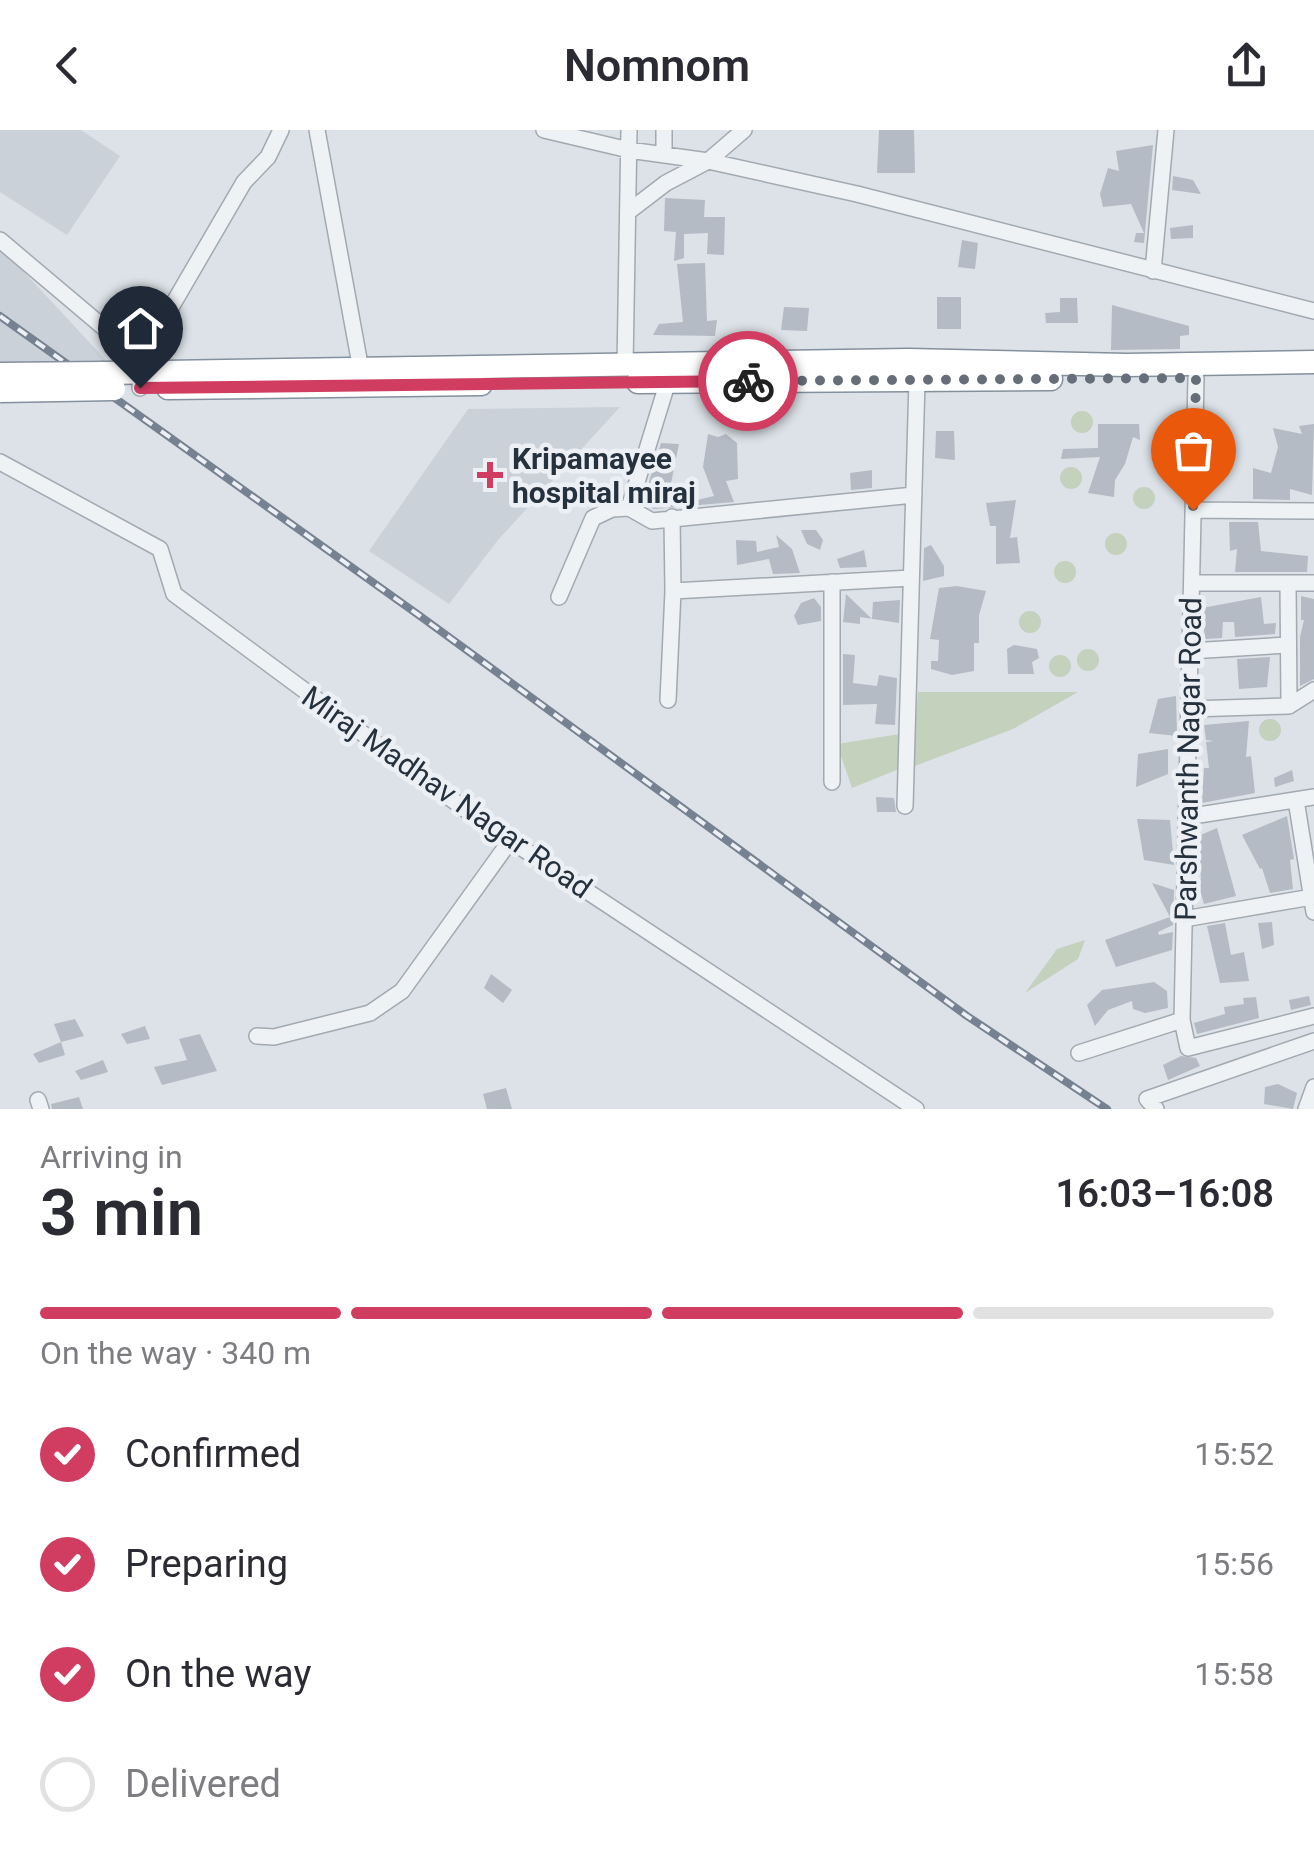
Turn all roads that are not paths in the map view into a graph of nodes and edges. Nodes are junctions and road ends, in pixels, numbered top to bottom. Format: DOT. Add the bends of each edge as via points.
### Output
graph roads {
  1 [pos="281,130"];
  2 [pos="318,130"];
  3 [pos="544,130"];
  4 [pos="629,130"];
  5 [pos="664,130"];
  6 [pos="744,130"];
  7 [pos="1166,130"];
  8 [pos="629,150"];
  9 [pos="664,154"];
  10 [pos="708,160"];
  11 [pos="628,212"];
  12 [pos="0,240"];
  13 [pos="1153,270"];
  14 [pos="1314,311"];
  15 [pos="1314,362"];
  16 [pos="625,366"];
  17 [pos="361,370"];
  18 [pos="140,373"];
  19 [pos="0,374"];
  20 [pos="1314,377"];
  21 [pos="1196,378"];
  22 [pos="917,380"];
  23 [pos="109,381"];
  24 [pos="668,382"];
  25 [pos="0,390"];
  26 [pos="0,462"];
  27 [pos="914,495"];
  28 [pos="629,508"];
  29 [pos="1193,510"];
  30 [pos="1314,512"];
  31 [pos="672,518"];
  32 [pos="911,578"];
  33 [pos="832,582"];
  34 [pos="1314,583"];
  35 [pos="1192,584"];
  36 [pos="1288,584"];
  37 [pos="673,591"];
  38 [pos="559,597"];
  39 [pos="1288,645"];
  40 [pos="1190,650"];
  41 [pos="1314,690"];
  42 [pos="668,700"];
  43 [pos="1289,706"];
  44 [pos="1189,709"];
  45 [pos="832,782"];
  46 [pos="1314,797"];
  47 [pos="1296,800"];
  48 [pos="905,806"];
  49 [pos="1186,817"];
  50 [pos="510,841"];
  51 [pos="1313,904"];
  52 [pos="1184,919"];
  53 [pos="1314,1016"];
  54 [pos="1182,1020"];
  55 [pos="257,1036"];
  56 [pos="1314,1041"];
  57 [pos="1079,1053"];
  58 [pos="1314,1087"];
  59 [pos="916,1109"];
  60 [pos="1156,1109"];
  61 [pos="1306,1109"];
  1 -- 18 [label="street" via="268,158 244,182"];
  2 -- 17 [label="street"];
  3 -- 8 [label="street"];
  4 -- 8 [label="street"];
  5 -- 9 [label="street"];
  6 -- 10 [label="street"];
  7 -- 13 [label="street"];
  8 -- 9 [label="street"];
  8 -- 11 [label="street"];
  9 -- 10 [label="street"];
  10 -- 11 [label="street"];
  10 -- 13 [label="street"];
  11 -- 16 [label="street"];
  12 -- 18 [label="street"];
  13 -- 14 [label="street"];
  15 -- 16 [label="highway"];
  16 -- 17 [label="highway"];
  17 -- 18 [label="highway"];
  18 -- 23 [label="highway"];
  18 -- 24 [label="highway"];
  19 -- 23 [label="highway, bridge"];
  20 -- 21 [label="highway"];
  21 -- 22 [label="highway"];
  21 -- 29 [label="street, Parshwanth Nagar Road"];
  22 -- 24 [label="highway"];
  22 -- 27 [label="street"];
  23 -- 25 [label="highway, bridge"];
  24 -- 28 [label="street"];
  26 -- 50 [label="street, Miraj Madhav Nagar Road" via="160,549 174,594"];
  27 -- 31 [label="street"];
  27 -- 32 [label="street"];
  28 -- 31 [label="street" via="652,521"];
  28 -- 38 [label="street" via="592,518"];
  29 -- 30 [label="street"];
  29 -- 35 [label="street, Parshwanth Nagar Road"];
  31 -- 37 [label="street"];
  32 -- 33 [label="street"];
  32 -- 48 [label="street"];
  33 -- 37 [label="street"];
  33 -- 45 [label="street"];
  34 -- 36 [label="street"];
  35 -- 36 [label="street"];
  35 -- 40 [label="street, Parshwanth Nagar Road"];
  36 -- 39 [label="street"];
  37 -- 42 [label="street"];
  39 -- 40 [label="street"];
  39 -- 43 [label="street"];
  40 -- 44 [label="street, Parshwanth Nagar Road"];
  41 -- 43 [label="street"];
  43 -- 44 [label="street"];
  44 -- 49 [label="street, Parshwanth Nagar Road"];
  46 -- 47 [label="street"];
  47 -- 49 [label="street"];
  47 -- 51 [label="street"];
  49 -- 52 [label="street, Parshwanth Nagar Road"];
  50 -- 55 [label="street" via="402,990 370,1012"];
  50 -- 59 [label="street, Miraj Madhav Nagar Road"];
  51 -- 52 [label="street"];
  52 -- 54 [label="street, Parshwanth Nagar Road"];
  53 -- 54 [label="street" via="1188,1048"];
  54 -- 57 [label="street"];
  56 -- 60 [label="street" via="1147,1098"];
  58 -- 61 [label="street"];
}
